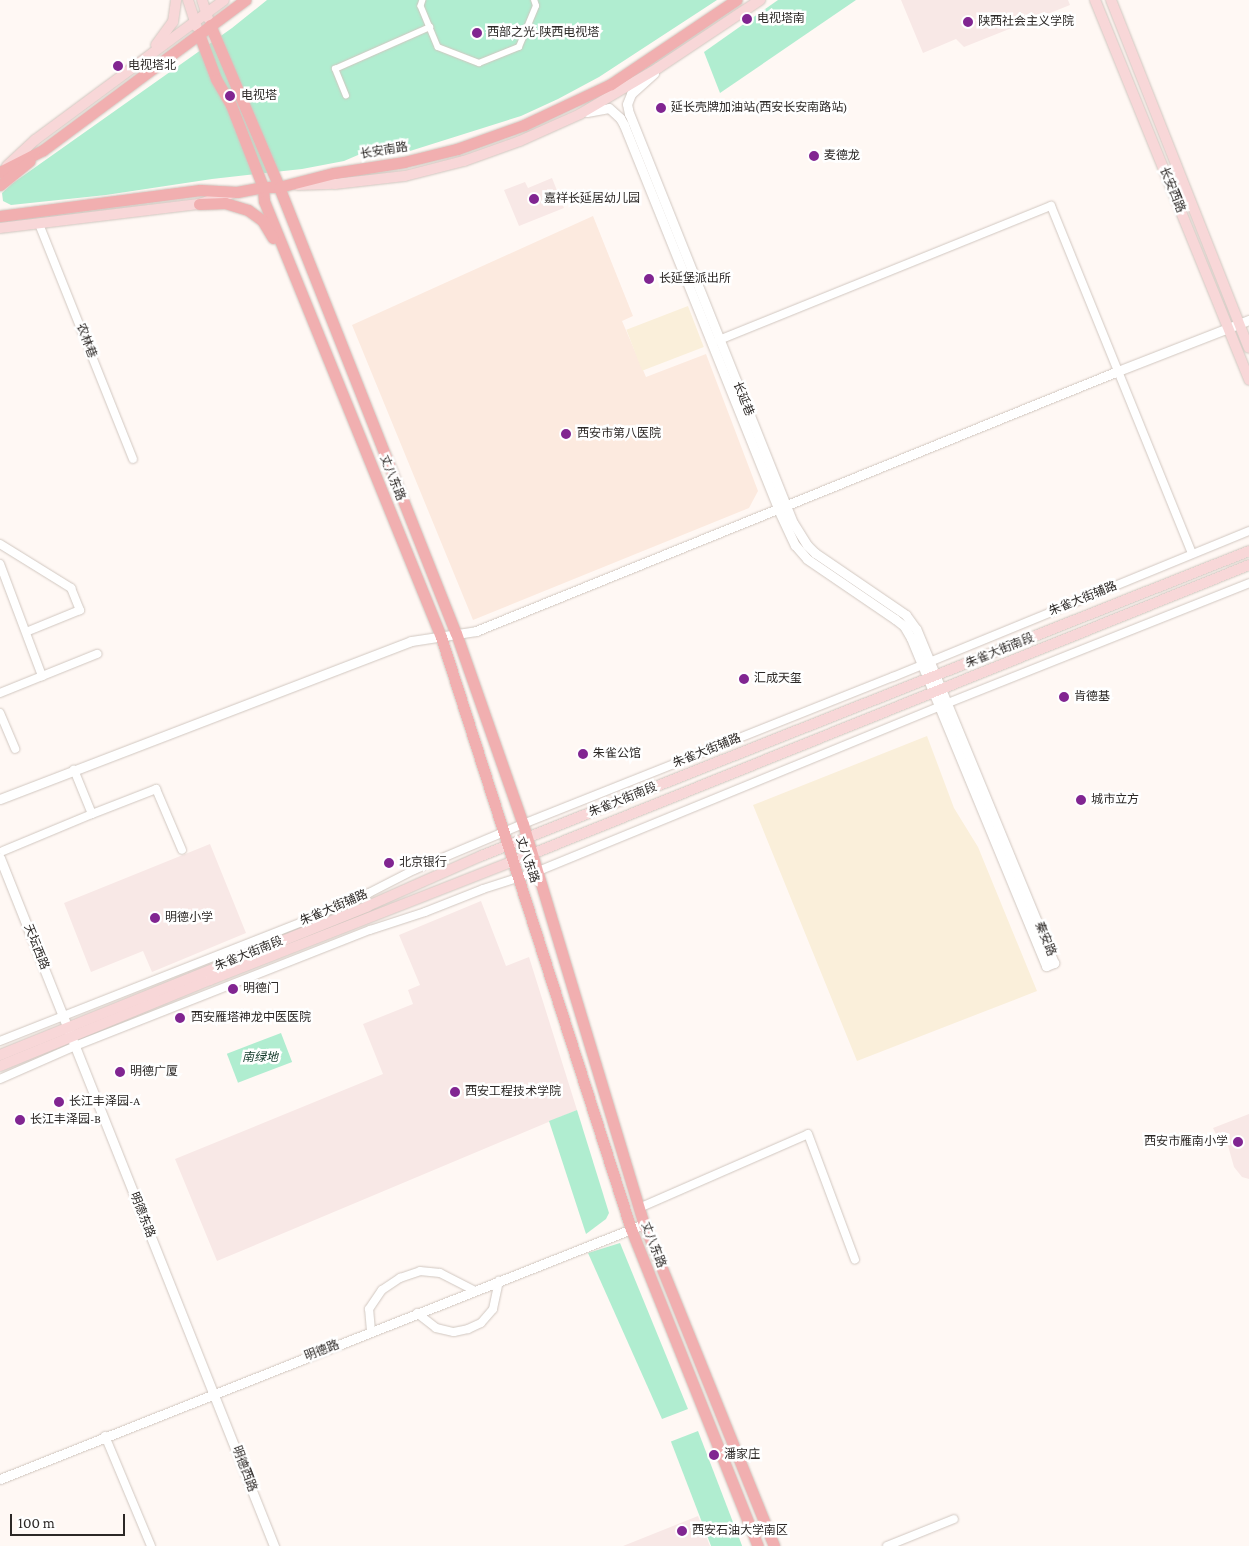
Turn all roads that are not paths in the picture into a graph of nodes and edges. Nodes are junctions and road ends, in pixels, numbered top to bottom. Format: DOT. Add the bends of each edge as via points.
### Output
graph roads {
  1 [pos="176,0"];
  2 [pos="188,0"];
  3 [pos="202,0"];
  4 [pos="224,0"];
  5 [pos="245,0"];
  6 [pos="423,0"];
  7 [pos="534,0"];
  8 [pos="736,0"];
  9 [pos="760,0"];
  10 [pos="1095,0"];
  11 [pos="1110,0"];
  12 [pos="207,13"];
  13 [pos="196,21"];
  14 [pos="210,25"];
  15 [pos="430,27"];
  16 [pos="198,34"];
  17 [pos="145,58"];
  18 [pos="658,68"];
  19 [pos="346,96"];
  20 [pos="580,114"];
  21 [pos="43,150"];
  22 [pos="2,171"];
  23 [pos="292,185"];
  24 [pos="0,186"];
  25 [pos="263,187"];
  26 [pos="279,187"];
  27 [pos="237,192"];
  28 [pos="199,204"];
  29 [pos="0,210"];
  30 [pos="22,213"];
  31 [pos="0,216"];
  32 [pos="40,224"];
  33 [pos="0,228"];
  34 [pos="291,267"];
  35 [pos="1244,322"];
  36 [pos="1228,328"];
  37 [pos="719,340"];
  38 [pos="1249,348"];
  39 [pos="1118,370"];
  40 [pos="1249,380"];
  41 [pos="133,459"];
  42 [pos="782,507"];
  43 [pos="1249,531"];
  44 [pos="0,544"];
  45 [pos="1249,551"];
  46 [pos="1192,554"];
  47 [pos="0,564"];
  48 [pos="1249,565"];
  49 [pos="1249,583"];
  50 [pos="26,632"];
  51 [pos="456,633"];
  52 [pos="441,637"];
  53 [pos="97,654"];
  54 [pos="931,662"];
  55 [pos="922,666"];
  56 [pos="42,676"];
  57 [pos="932,678"];
  58 [pos="938,691"];
  59 [pos="0,693"];
  60 [pos="948,703"];
  61 [pos="939,707"];
  62 [pos="0,713"];
  63 [pos="14,749"];
  64 [pos="74,770"];
  65 [pos="0,799"];
  66 [pos="92,814"];
  67 [pos="523,824"];
  68 [pos="503,832"];
  69 [pos="527,838"];
  70 [pos="508,846"];
  71 [pos="182,850"];
  72 [pos="532,854"];
  73 [pos="1,855"];
  74 [pos="513,860"];
  75 [pos="536,872"];
  76 [pos="519,878"];
  77 [pos="63,1015"];
  78 [pos="71,1036"];
  79 [pos="0,1041"];
  80 [pos="0,1054"];
  81 [pos="0,1066"];
  82 [pos="0,1079"];
  83 [pos="639,1208"];
  84 [pos="644,1224"];
  85 [pos="631,1229"];
  86 [pos="855,1260"];
  87 [pos="499,1281"];
  88 [pos="475,1290"];
  89 [pos="417,1313"];
  90 [pos="372,1331"];
  91 [pos="214,1393"];
  92 [pos="105,1436"];
  93 [pos="0,1479"];
  94 [pos="954,1519"];
  95 [pos="151,1546"];
  96 [pos="274,1546"];
  97 [pos="758,1546"];
  98 [pos="774,1546"];
  99 [pos="887,1546"];
  1 -- 17 [label="main road" via="175,16 169,29"];
  2 -- 13 [label="main road"];
  3 -- 12 [label="main road"];
  4 -- 12 [label="main road"];
  5 -- 14 [label="main road"];
  6 -- 15 [label="street" via="421,6"];
  7 -- 15 [label="street" via="536,6 519,47 478,63 438,47"];
  8 -- 23 [label="main road, 长安南路" via="611,84 524,125 433,156 334,173"];
  9 -- 18 [label="main road"];
  10 -- 36 [label="main road, 长安西路"];
  11 -- 35 [label="main road, 长安西路"];
  12 -- 13 [label="main road"];
  12 -- 14 [label="main road"];
  13 -- 16 [label="main road"];
  13 -- 17 [label="main road"];
  14 -- 16 [label="main road"];
  14 -- 26 [label="main road, 丈八东路"];
  15 -- 19 [label="street" via="335,69"];
  16 -- 21 [label="main road"];
  16 -- 25 [label="main road, 丈八东路" via="216,79 231,105"];
  17 -- 22 [label="main road" via="35,140"];
  18 -- 20 [label="main road"];
  18 -- 37 [label="street, 长延巷" via="631,94 629,114"];
  20 -- 23 [label="main road" via="520,141 444,167 374,181"];
  20 -- 42 [label="street, 长延巷" via="609,108 624,125"];
  21 -- 22 [label="main road"];
  21 -- 24 [label="main road"];
  23 -- 26 [label="main road, 长安南路"];
  25 -- 26 [label="main road, 长安南路"];
  25 -- 27 [label="main road, 长安南路"];
  25 -- 34 [label="main road, 丈八东路" via="264,201"];
  26 -- 51 [label="main road, 丈八东路"];
  27 -- 28 [label="main road"];
  27 -- 30 [label="main road, 长安南路" via="200,190"];
  28 -- 32 [label="main road"];
  28 -- 34 [label="main road" via="230,204 257,216"];
  29 -- 30 [label="main road"];
  30 -- 31 [label="main road, 长安南路"];
  32 -- 33 [label="main road"];
  32 -- 41 [label="street, 农林巷"];
  34 -- 52 [label="main road, 丈八东路"];
  35 -- 36 [label="street"];
  35 -- 38 [label="main road, 长安西路"];
  36 -- 39 [label="street"];
  36 -- 40 [label="main road, 长安西路"];
  37 -- 39 [label="street" via="1051,206"];
  37 -- 42 [label="street, 长延巷"];
  39 -- 42 [label="street"];
  39 -- 46 [label="street"];
  42 -- 51 [label="street" via="476,631"];
  42 -- 54 [label="street, 长延巷" via="811,549 906,615 916,628"];
  42 -- 55 [label="street, 长延巷" via="789,534 807,559 904,626"];
  43 -- 46 [label="street, 朱雀大街辅路"];
  44 -- 50 [label="street" via="71,588 80,610"];
  45 -- 57 [label="main road, 朱雀大街南段"];
  46 -- 54 [label="street, 朱雀大街辅路"];
  47 -- 50 [label="street"];
  48 -- 58 [label="main road, 朱雀大街南段"];
  49 -- 60 [label="street"];
  50 -- 56 [label="street"];
  51 -- 52 [label="street"];
  51 -- 67 [label="main road, 丈八东路"];
  52 -- 64 [label="street" via="411,641"];
  52 -- 68 [label="main road, 丈八东路"];
  53 -- 56 [label="street"];
  54 -- 55 [label="street, 朱雀大街辅路"];
  54 -- 57 [label="street, 长延巷"];
  55 -- 57 [label="street, 长延巷"];
  55 -- 67 [label="street, 朱雀大街辅路"];
  56 -- 59 [label="street"];
  57 -- 58 [label="street, 长延巷"];
  57 -- 69 [label="main road, 朱雀大街南段"];
  58 -- 60 [label="street, 秦安路"];
  58 -- 61 [label="street, 秦安路"];
  58 -- 72 [label="main road, 朱雀大街南段"];
  60 -- 61 [label="street"];
  60 -- 61 [label="street, 秦安路" via="1054,963 1046,966"];
  61 -- 75 [label="street"];
  62 -- 63 [label="street"];
  64 -- 65 [label="street"];
  64 -- 66 [label="street"];
  66 -- 71 [label="street" via="156,789"];
  66 -- 73 [label="street"];
  67 -- 68 [label="street, 朱雀大街辅路"];
  67 -- 69 [label="main road, 丈八东路"];
  68 -- 70 [label="main road, 丈八东路"];
  68 -- 77 [label="street, 朱雀大街辅路" via="329,911"];
  69 -- 70 [label="main road, 朱雀大街南段"];
  69 -- 72 [label="main road, 丈八东路"];
  70 -- 74 [label="main road, 丈八东路"];
  70 -- 78 [label="main road, 朱雀大街南段"];
  72 -- 74 [label="main road, 朱雀大街南段"];
  72 -- 75 [label="main road, 丈八东路"];
  73 -- 77 [label="street, 天坛西路"];
  74 -- 76 [label="main road, 丈八东路"];
  74 -- 78 [label="main road, 朱雀大街南段"];
  75 -- 76 [label="street"];
  75 -- 83 [label="main road, 丈八东路"];
  76 -- 78 [label="street"];
  76 -- 85 [label="main road, 丈八东路"];
  77 -- 78 [label="street, 天坛西路"];
  77 -- 79 [label="street, 朱雀大街辅路"];
  78 -- 80 [label="main road, 朱雀大街南段"];
  78 -- 81 [label="main road, 朱雀大街南段"];
  78 -- 82 [label="street"];
  78 -- 91 [label="street, 明德东路"];
  83 -- 84 [label="main road, 丈八东路"];
  83 -- 86 [label="street" via="808,1134"];
  84 -- 85 [label="street, 明德路"];
  84 -- 98 [label="main road, 丈八东路"];
  85 -- 87 [label="street, 明德路"];
  85 -- 97 [label="main road, 丈八东路"];
  87 -- 88 [label="street, 明德路"];
  87 -- 89 [label="street" via="493,1309 481,1323 468,1329 454,1332 436,1328"];
  88 -- 89 [label="street, 明德路"];
  88 -- 90 [label="street" via="440,1273 420,1271 400,1278 382,1290 369,1310"];
  89 -- 90 [label="street, 明德路"];
  90 -- 91 [label="street, 明德路"];
  91 -- 92 [label="street, 明德路"];
  91 -- 96 [label="street, 明德西路"];
  92 -- 93 [label="street, 明德路"];
  92 -- 95 [label="street"];
  94 -- 99 [label="street"];
}
